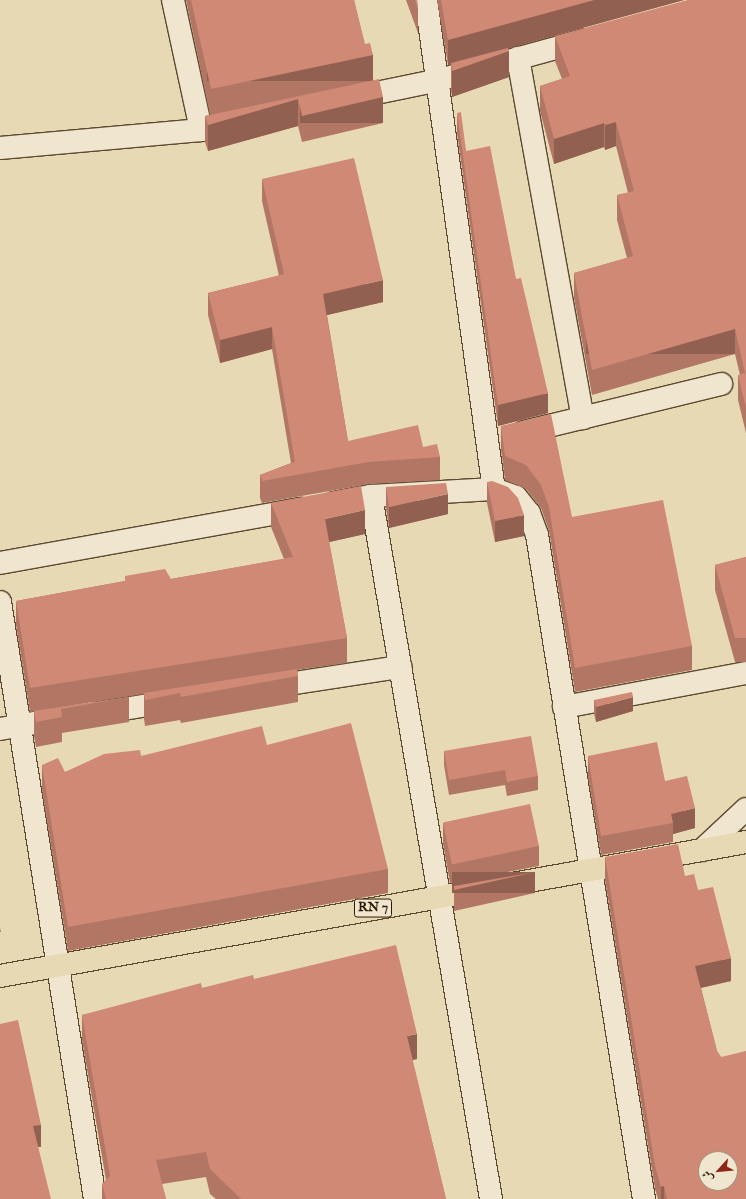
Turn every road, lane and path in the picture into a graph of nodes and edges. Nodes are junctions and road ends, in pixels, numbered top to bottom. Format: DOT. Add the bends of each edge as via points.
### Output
graph roads {
  1 [pos="173,0"];
  2 [pos="426,0"];
  3 [pos="601,35"];
  4 [pos="518,58"];
  5 [pos="439,80"];
  6 [pos="331,103"];
  7 [pos="255,119"];
  8 [pos="201,130"];
  9 [pos="0,148"];
  10 [pos="721,384"];
  11 [pos="584,418"];
  12 [pos="487,441"];
  13 [pos="494,489"];
  14 [pos="371,496"];
  15 [pos="0,563"];
  16 [pos="0,602"];
  17 [pos="400,667"];
  18 [pos="746,673"];
  19 [pos="252,689"];
  20 [pos="190,699"];
  21 [pos="564,707"];
  22 [pos="82,716"];
  23 [pos="50,720"];
  24 [pos="10,727"];
  25 [pos="746,809"];
  26 [pos="746,842"];
  27 [pos="702,850"];
  28 [pos="590,870"];
  29 [pos="439,896"];
  30 [pos="57,965"];
  31 [pos="0,976"];
  32 [pos="95,1199"];
  33 [pos="491,1199"];
  34 [pos="644,1199"];
  1 -- 8 [label="street"];
  2 -- 5 [label="street"];
  3 -- 4 [label="street"];
  4 -- 5 [label="street"];
  4 -- 11 [label="street"];
  5 -- 6 [label="street"];
  5 -- 12 [label="street"];
  7 -- 8 [label="street"];
  8 -- 9 [label="street"];
  10 -- 11 [label="street"];
  11 -- 12 [label="street"];
  12 -- 13 [label="street"];
  13 -- 14 [label="street"];
  13 -- 21 [label="street" via="516,497 529,514 538,535"];
  14 -- 15 [label="street"];
  14 -- 17 [label="street"];
  16 -- 24 [label="street"];
  17 -- 19 [label="street"];
  17 -- 29 [label="street"];
  18 -- 21 [label="street"];
  20 -- 22 [label="street"];
  21 -- 28 [label="street"];
  23 -- 24 [label="street"];
  24 -- 30 [label="street"];
  25 -- 27 [label="street"];
  26 -- 27 [label="main road, RN 7"];
  27 -- 28 [label="main road, RN 7"];
  28 -- 29 [label="main road, RN 7"];
  28 -- 34 [label="street"];
  29 -- 30 [label="main road, RN 7"];
  29 -- 33 [label="street"];
  30 -- 31 [label="main road, RN 7"];
  30 -- 32 [label="street"];
}
